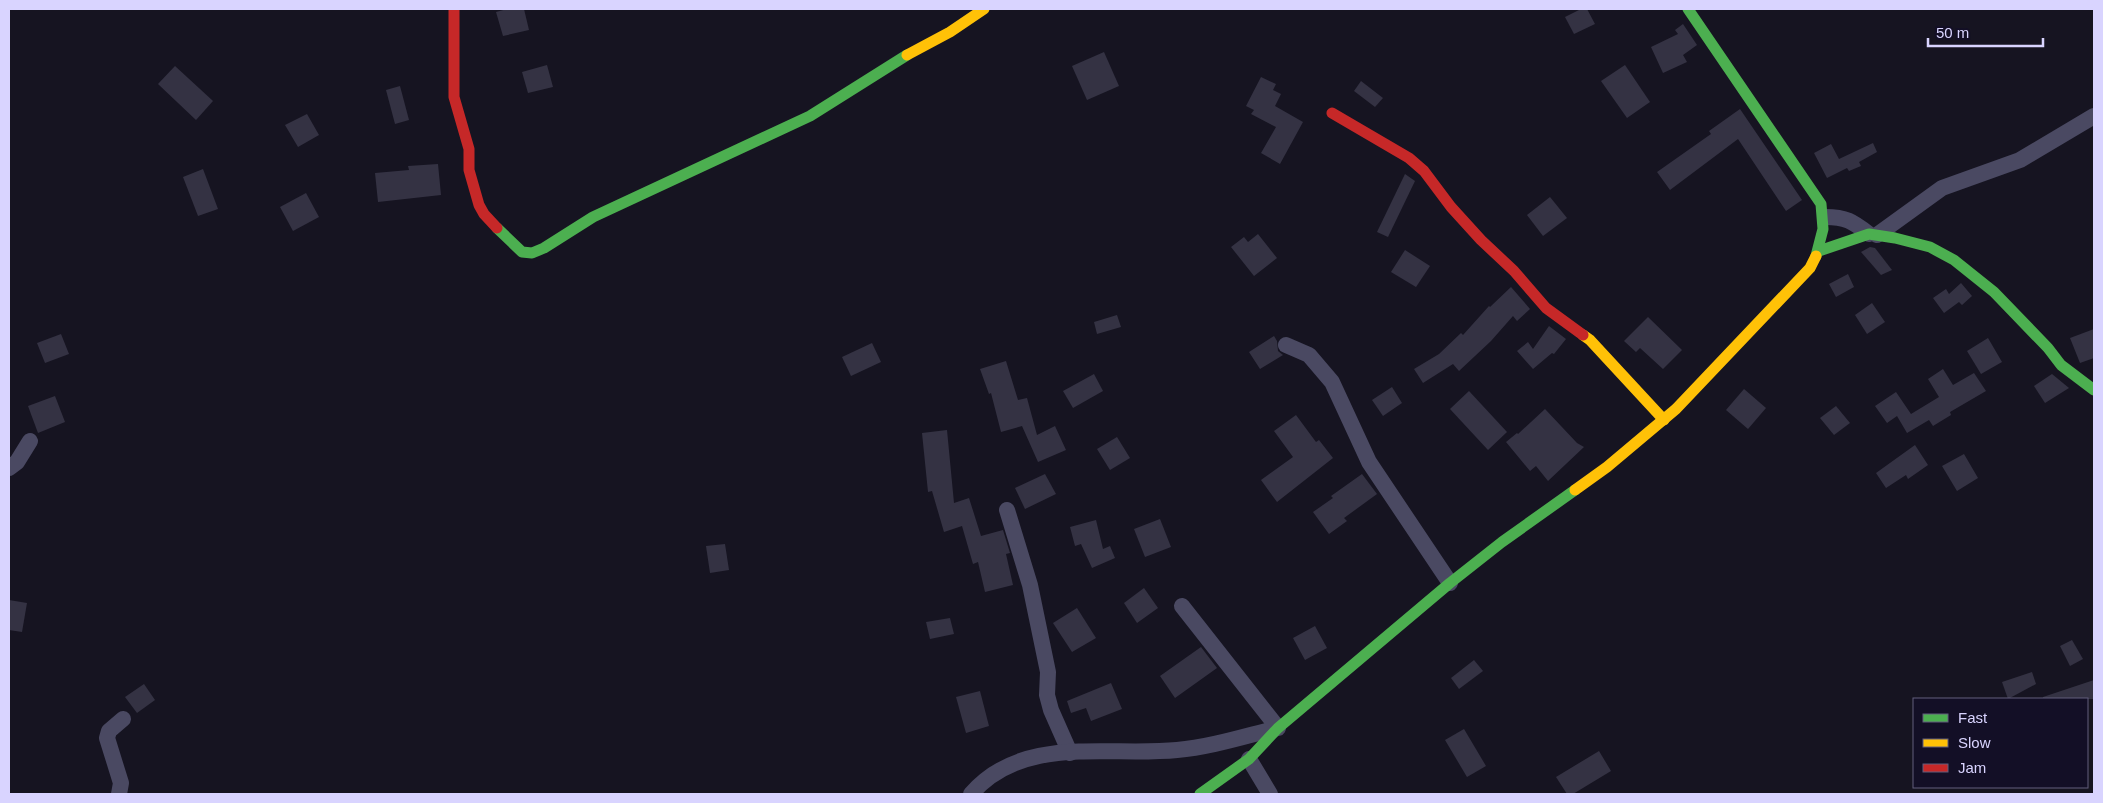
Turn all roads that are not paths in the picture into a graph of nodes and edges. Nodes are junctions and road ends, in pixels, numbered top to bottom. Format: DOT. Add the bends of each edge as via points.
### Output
graph roads {
  1 [pos="454,9"];
  2 [pos="984,9"];
  3 [pos="1688,9"];
  4 [pos="1332,113"];
  5 [pos="2094,116"];
  6 [pos="1824,217"];
  7 [pos="1873,235"];
  8 [pos="1819,251"];
  9 [pos="1286,345"];
  10 [pos="2094,390"];
  11 [pos="1664,420"];
  12 [pos="30,441"];
  13 [pos="9,468"];
  14 [pos="1007,510"];
  15 [pos="1450,583"];
  16 [pos="1182,606"];
  17 [pos="123,719"];
  18 [pos="1278,728"];
  19 [pos="1070,753"];
  20 [pos="1249,759"];
  21 [pos="119,794"];
  22 [pos="971,794"];
  23 [pos="1200,794"];
  24 [pos="1270,794"];
  1 -- 2 [label="street" via="454,96 469,149 469,170 478,205 510,242 522,252 532,252 544,248 593,217 810,116 891,63 950,32"];
  3 -- 6 [label="street" via="1821,204"];
  4 -- 11 [label="street" via="1409,158 1424,171 1481,240 1546,308 1590,340"];
  5 -- 7 [label="street" via="2020,160 1942,188"];
  6 -- 7 [label="street" via="1842,217"];
  6 -- 8 [label="street"];
  7 -- 8 [label="street"];
  7 -- 10 [label="street" via="1930,247 1954,260 1994,292 2061,365"];
  8 -- 11 [label="street" via="1810,268"];
  9 -- 15 [label="street" via="1309,355 1332,382 1369,462"];
  11 -- 15 [label="street" via="1607,467"];
  12 -- 13 [label="street" via="17,462"];
  14 -- 19 [label="street" via="1030,585 1048,672 1047,695"];
  15 -- 18 [label="street"];
  16 -- 18 [label="street"];
  17 -- 21 [label="street" via="107,738 122,783"];
  18 -- 19 [label="street" via="1177,750"];
  18 -- 20 [label="street"];
  19 -- 22 [label="street" via="1021,760 992,775"];
  20 -- 23 [label="street"];
  20 -- 24 [label="street"];
}
